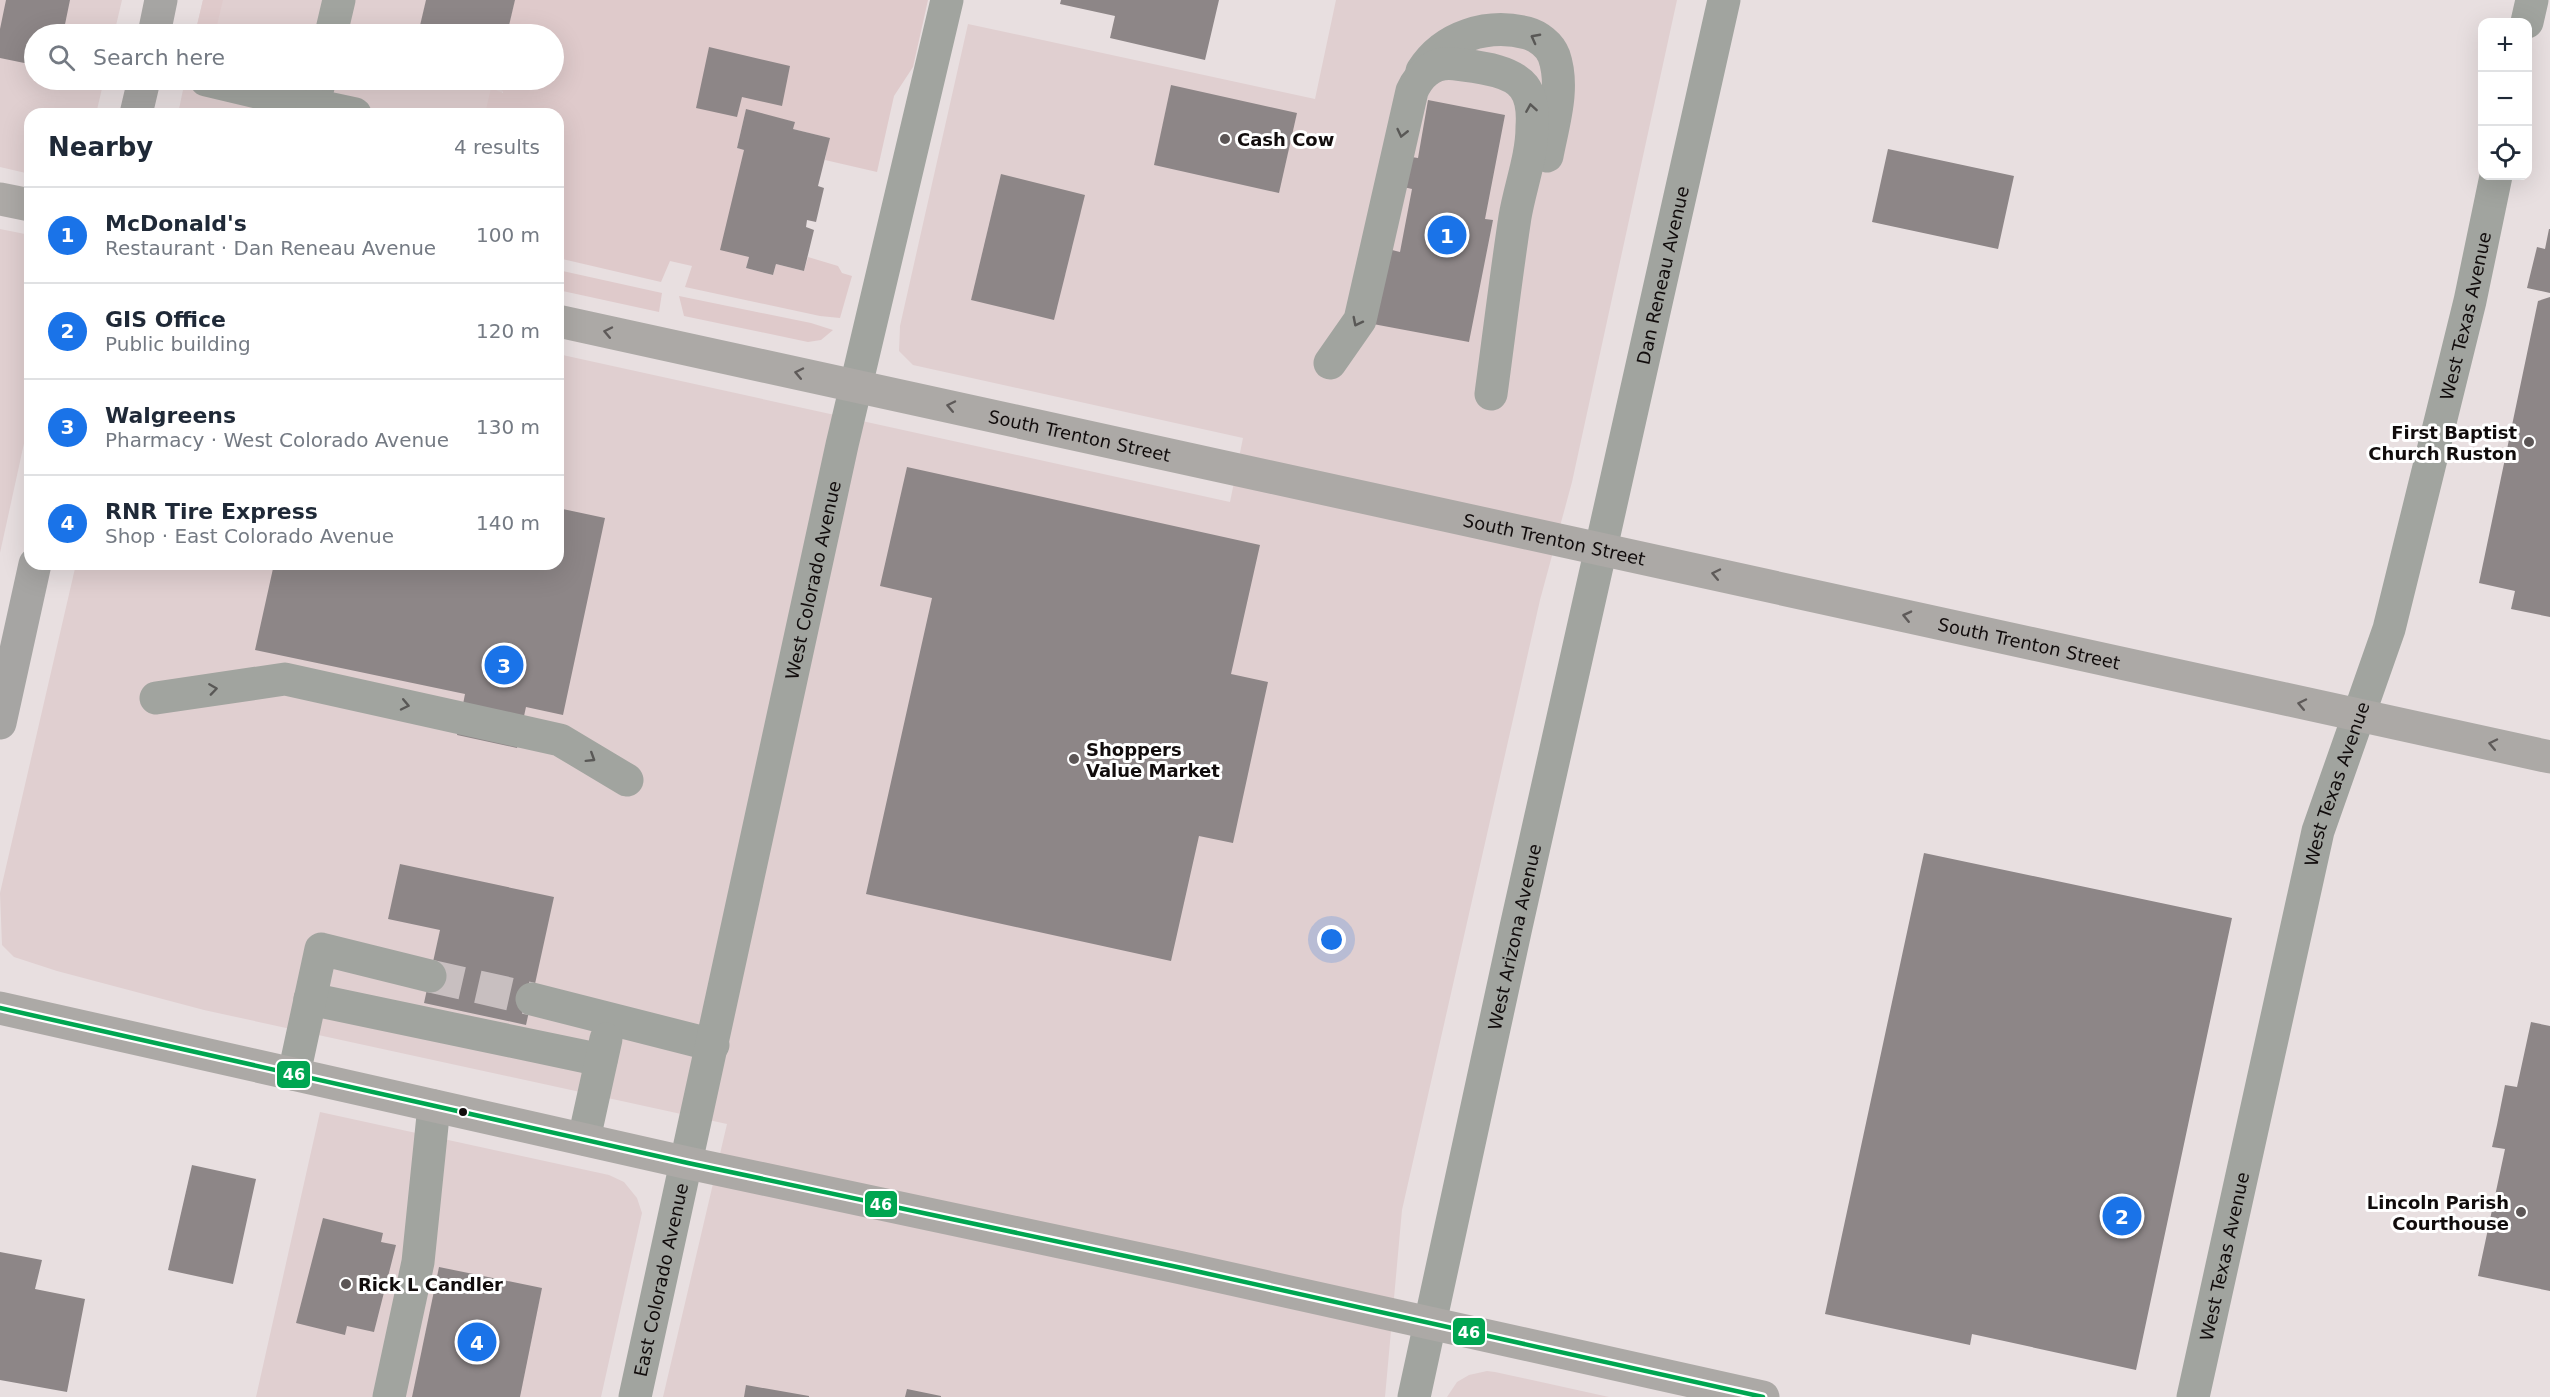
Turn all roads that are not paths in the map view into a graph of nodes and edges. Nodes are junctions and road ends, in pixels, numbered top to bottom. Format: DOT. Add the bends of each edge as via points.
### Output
graph roads {
  1 [pos="161,0"];
  2 [pos="339,0"];
  3 [pos="947,0"];
  4 [pos="1724,0"];
  5 [pos="2532,0"];
  6 [pos="2528,18"];
  7 [pos="156,24"];
  8 [pos="333,24"];
  9 [pos="1417,80"];
  10 [pos="142,90"];
  11 [pos="260,90"];
  12 [pos="315,100"];
  13 [pos="137,108"];
  14 [pos="338,108"];
  15 [pos="2495,180"];
  16 [pos="0,199"];
  17 [pos="24,204"];
  18 [pos="564,322"];
  19 [pos="1330,363"];
  20 [pos="856,386"];
  21 [pos="1602,550"];
  22 [pos="34,570"];
  23 [pos="156,698"];
  24 [pos="2358,716"];
  25 [pos="0,723"];
  26 [pos="2550,757"];
  27 [pos="627,780"];
  28 [pos="430,976"];
  29 [pos="310,999"];
  30 [pos="532,999"];
  31 [pos="0,1008"];
  32 [pos="610,1019"];
  33 [pos="713,1046"];
  34 [pos="601,1060"];
  35 [pos="294,1074"];
  36 [pos="434,1106"];
  37 [pos="584,1140"];
  38 [pos="688,1163"];
  39 [pos="1430,1324"];
  40 [pos="1703,1391"];
  41 [pos="1749,1395"];
  42 [pos="389,1397"];
  43 [pos="635,1397"];
  44 [pos="1414,1397"];
  45 [pos="2193,1397"];
  1 -- 7 [label="main road"];
  2 -- 8 [label="street"];
  3 -- 20 [label="street, West Colorado Avenue"];
  4 -- 21 [label="street, Dan Reneau Avenue"];
  5 -- 6 [label="street"];
  9 -- 9 [label="street" via="1428,70 1449,63 1489,70 1523,86 1532,108 1533,128 1516,215 1491,394 1554,122 1559,91 1554,54 1533,35 1504,29 1479,31 1449,44 1426,64"];
  9 -- 19 [label="street, one-way" via="1360,320"];
  10 -- 13 [label="main road"];
  11 -- 12 [label="street"];
  12 -- 14 [label="street"];
  15 -- 24 [label="street, West Texas Avenue" via="2470,301 2389,629"];
  16 -- 17 [label="highway"];
  20 -- 18 [label="highway, South Trenton Street, one-way"];
  21 -- 20 [label="highway, South Trenton Street, one-way"];
  20 -- 33 [label="street, West Colorado Avenue"];
  24 -- 21 [label="highway, South Trenton Street, one-way"];
  21 -- 39 [label="street, West Arizona Avenue"];
  22 -- 25 [label="main road"];
  23 -- 27 [label="street, one-way" via="285,679 560,740"];
  26 -- 24 [label="highway, South Trenton Street, one-way"];
  24 -- 45 [label="street, West Texas Avenue" via="2318,831"];
  28 -- 29 [label="street" via="321,949"];
  29 -- 34 [label="street"];
  29 -- 35 [label="street"];
  30 -- 32 [label="street"];
  31 -- 35 [label="highway"];
  32 -- 33 [label="street"];
  32 -- 34 [label="street"];
  33 -- 38 [label="street, West Colorado Avenue"];
  34 -- 37 [label="street"];
  35 -- 36 [label="highway"];
  36 -- 37 [label="highway"];
  36 -- 42 [label="street" via="418,1262"];
  37 -- 38 [label="highway"];
  38 -- 39 [label="highway"];
  38 -- 43 [label="street, East Colorado Avenue"];
  39 -- 40 [label="highway"];
  39 -- 44 [label="street, West Arizona Avenue"];
  40 -- 41 [label="highway"];
}
